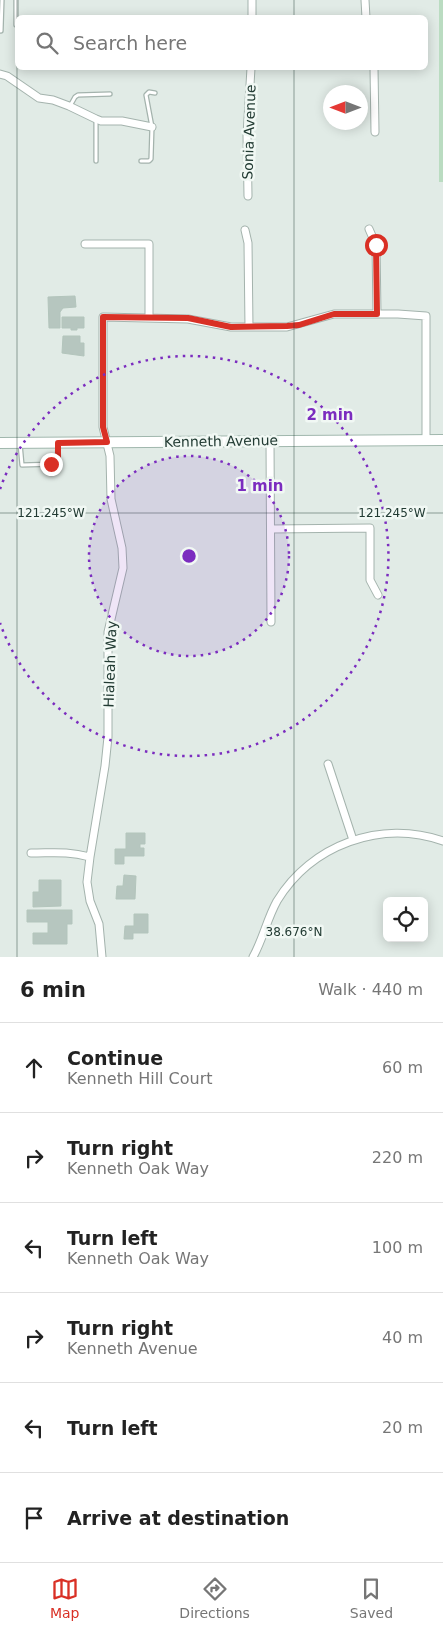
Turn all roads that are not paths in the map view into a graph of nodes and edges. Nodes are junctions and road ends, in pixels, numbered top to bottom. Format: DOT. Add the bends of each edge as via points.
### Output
graph roads {
  1 [pos="2,0"];
  2 [pos="16,0"];
  3 [pos="252,0"];
  4 [pos="364,0"];
  5 [pos="16,15"];
  6 [pos="252,15"];
  7 [pos="366,15"];
  8 [pos="1,32"];
  9 [pos="251,70"];
  10 [pos="374,70"];
  11 [pos="0,74"];
  12 [pos="155,93"];
  13 [pos="110,94"];
  14 [pos="70,106"];
  15 [pos="96,119"];
  16 [pos="152,127"];
  17 [pos="375,132"];
  18 [pos="96,161"];
  19 [pos="141,161"];
  20 [pos="248,196"];
  21 [pos="369,229"];
  22 [pos="245,230"];
  23 [pos="85,244"];
  24 [pos="377,314"];
  25 [pos="149,318"];
  26 [pos="249,327"];
  27 [pos="270,440"];
  28 [pos="426,440"];
  29 [pos="443,440"];
  30 [pos="107,442"];
  31 [pos="0,443"];
  32 [pos="20,443"];
  33 [pos="58,443"];
  34 [pos="271,529"];
  35 [pos="378,596"];
  36 [pos="271,622"];
  37 [pos="328,764"];
  38 [pos="353,840"];
  39 [pos="443,841"];
  40 [pos="32,853"];
  41 [pos="90,857"];
  42 [pos="102,957"];
  43 [pos="253,957"];
  1 -- 8 [label="lane"];
  2 -- 5 [label="lane"];
  3 -- 6 [label="street"];
  4 -- 7 [label="street"];
  9 -- 20 [label="street, Sonia Avenue"];
  10 -- 17 [label="street"];
  11 -- 14 [label="street" via="39,98"];
  12 -- 16 [label="lane" via="149,92 146,96"];
  13 -- 14 [label="lane" via="78,95"];
  14 -- 15 [label="street"];
  15 -- 16 [label="street"];
  15 -- 18 [label="lane"];
  16 -- 19 [label="lane" via="151,159"];
  21 -- 24 [label="street" via="376,245"];
  22 -- 26 [label="street"];
  23 -- 25 [label="street" via="149,244"];
  24 -- 26 [label="street" via="334,314 299,325"];
  24 -- 28 [label="street" via="426,316"];
  25 -- 26 [label="street" via="188,318 225,326"];
  25 -- 30 [label="street, Hialeah Way" via="103,317 103,427"];
  27 -- 28 [label="main road, Kenneth Avenue"];
  27 -- 30 [label="main road, Kenneth Avenue"];
  27 -- 34 [label="street"];
  28 -- 29 [label="main road, Kenneth Avenue"];
  30 -- 33 [label="main road, Kenneth Avenue"];
  30 -- 41 [label="street, Hialeah Way" via="111,499 123,568 108,632 108,737"];
  31 -- 32 [label="main road, Kenneth Avenue"];
  32 -- 33 [label="main road, Kenneth Avenue"];
  32 -- 33 [label="lane" via="22,465 57,464"];
  34 -- 35 [label="street" via="370,528 370,580"];
  34 -- 36 [label="street"];
  37 -- 38 [label="street"];
  38 -- 39 [label="street" via="391,834"];
  38 -- 43 [label="street" via="327,852 294,879 277,902"];
  40 -- 41 [label="street" via="66,852"];
  41 -- 42 [label="street, Hialeah Way" via="88,895 99,924"];
}
